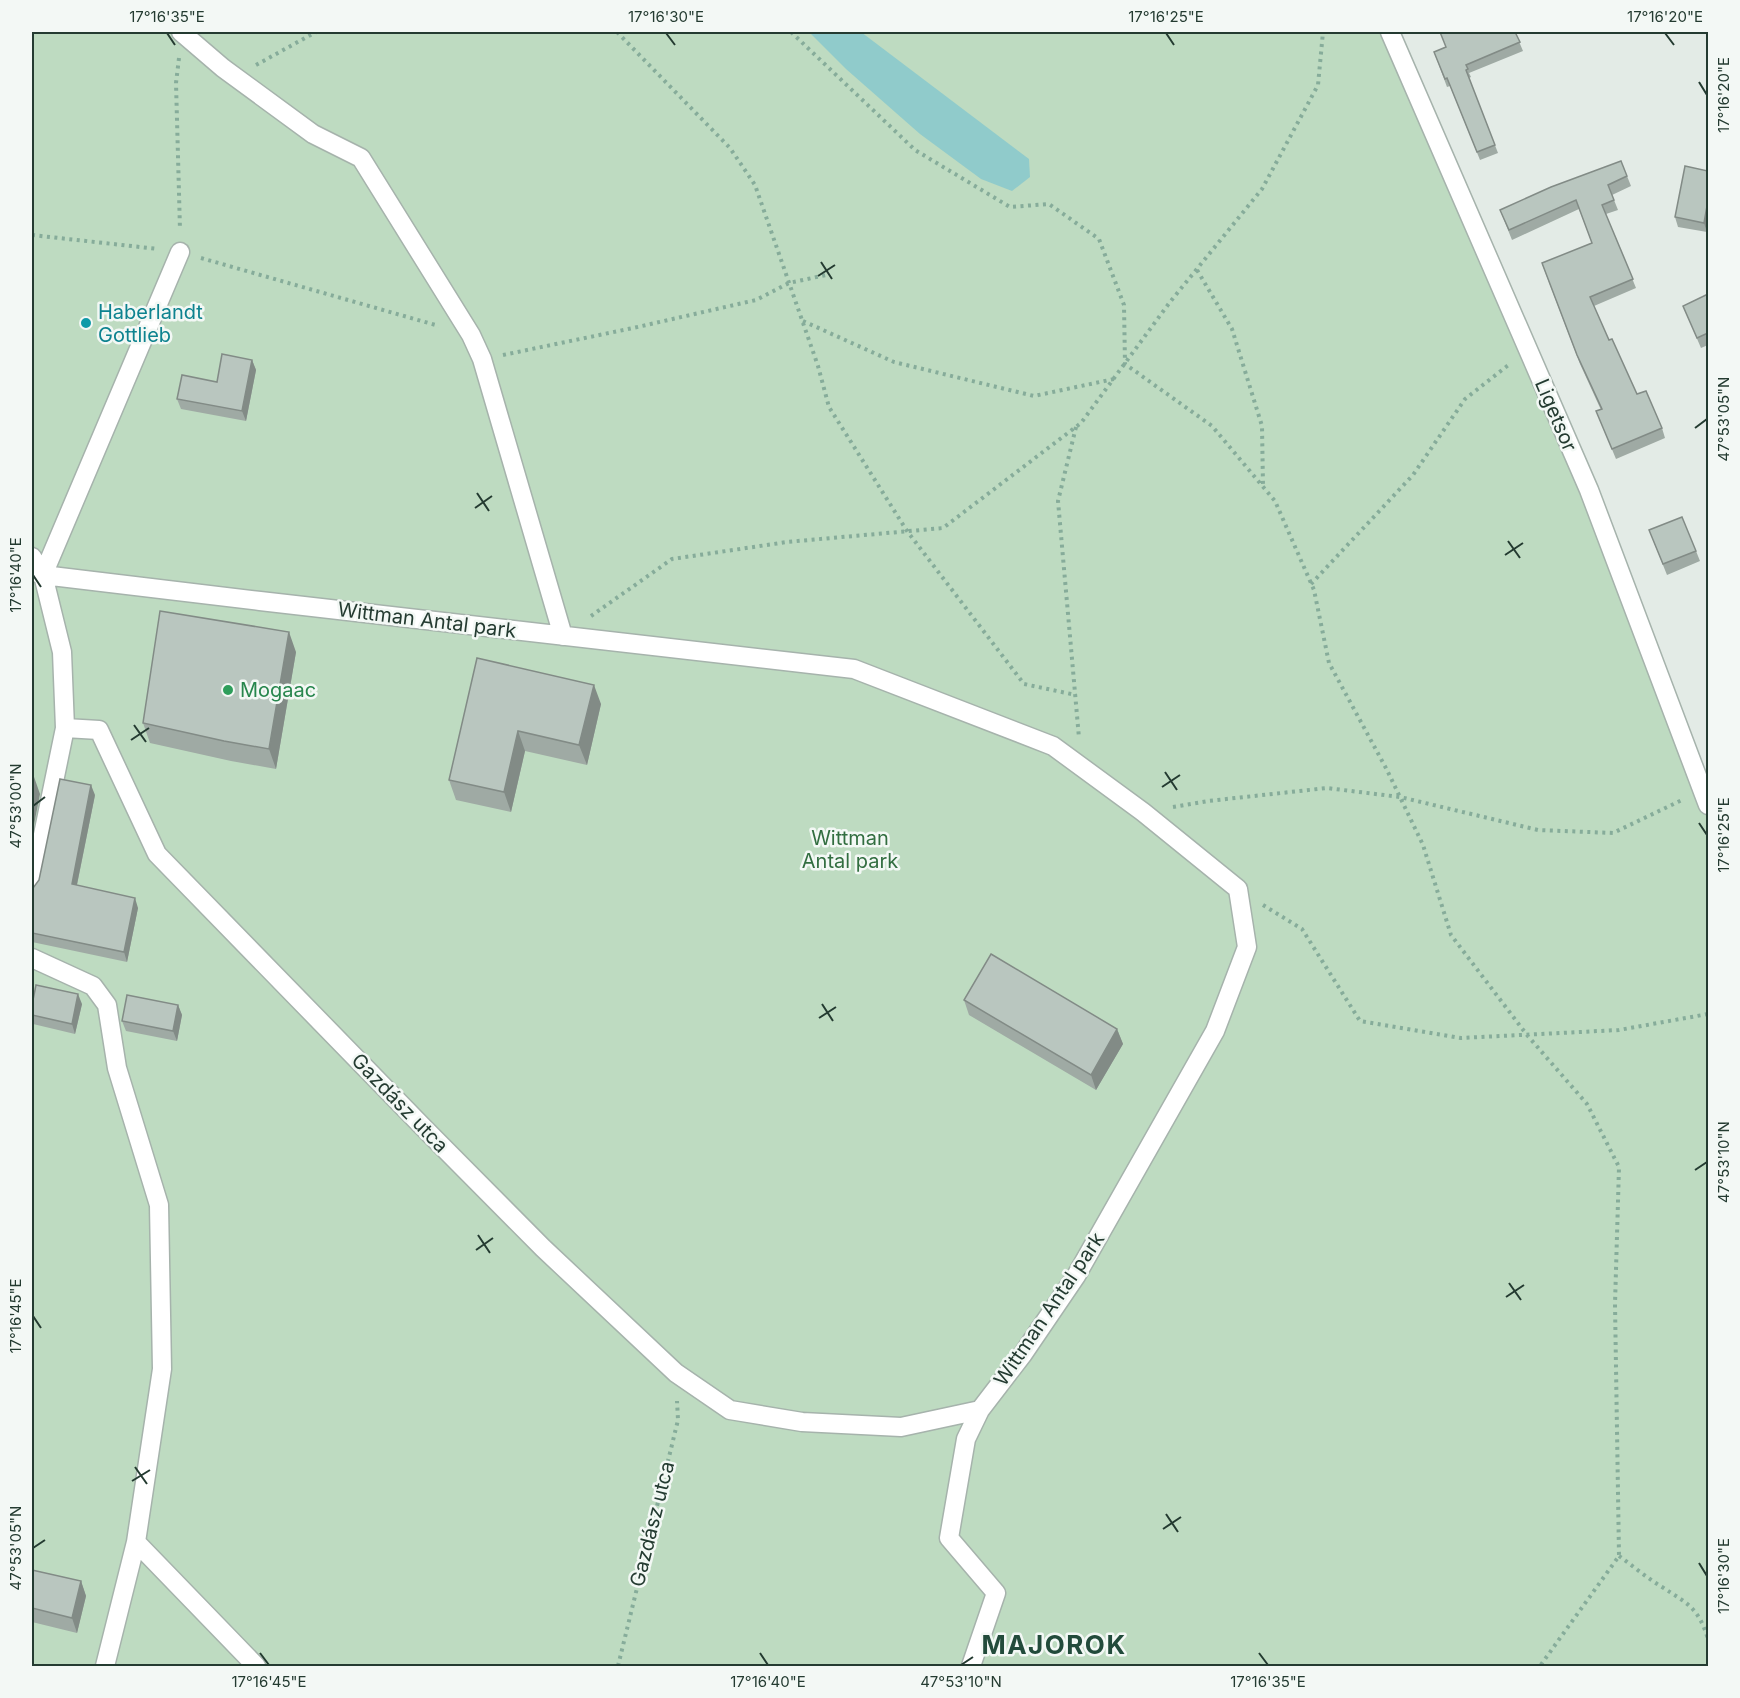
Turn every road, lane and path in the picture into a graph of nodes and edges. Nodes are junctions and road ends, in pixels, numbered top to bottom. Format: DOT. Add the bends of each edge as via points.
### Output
graph roads {
  1 [pos="181,32"];
  2 [pos="316,32"];
  3 [pos="617,32"];
  4 [pos="791,32"];
  5 [pos="1323,32"];
  6 [pos="1390,32"];
  7 [pos="235,77"];
  8 [pos="32,235"];
  9 [pos="180,252"];
  10 [pos="1197,270"];
  11 [pos="826,275"];
  12 [pos="789,284"];
  13 [pos="802,321"];
  14 [pos="471,335"];
  15 [pos="1528,350"];
  16 [pos="482,359"];
  17 [pos="1125,364"];
  18 [pos="1114,379"];
  19 [pos="1076,427"];
  20 [pos="1263,487"];
  21 [pos="907,531"];
  22 [pos="32,557"];
  23 [pos="38,573"];
  24 [pos="1311,584"];
  25 [pos="563,636"];
  26 [pos="1076,695"];
  27 [pos="65,728"];
  28 [pos="1082,767"];
  29 [pos="1400,797"];
  30 [pos="1706,797"];
  31 [pos="1143,812"];
  32 [pos="35,857"];
  33 [pos="32,888"];
  34 [pos="1238,889"];
  35 [pos="32,958"];
  36 [pos="1708,1014"];
  37 [pos="1527,1035"];
  38 [pos="676,1373"];
  39 [pos="980,1410"];
  40 [pos="136,1542"];
  41 [pos="1619,1556"];
  42 [pos="1708,1639"];
  43 [pos="105,1666"];
  44 [pos="256,1666"];
  45 [pos="618,1666"];
  46 [pos="971,1666"];
  47 [pos="1540,1666"];
  1 -- 7 [label="street"];
  1 -- 9 [label="path" via="176,83"];
  2 -- 7 [label="path"];
  3 -- 12 [label="path" via="730,148 755,185"];
  4 -- 17 [label="path" via="915,150 1010,207 1049,204 1099,239 1124,304"];
  5 -- 10 [label="path" via="1318,85 1307,106 1262,189"];
  6 -- 15 [label="street, Ligetsor"];
  7 -- 14 [label="street" via="313,134 361,158"];
  8 -- 9 [label="path"];
  9 -- 14 [label="path"];
  9 -- 23 [label="street"];
  10 -- 17 [label="path"];
  10 -- 20 [label="path" via="1232,329 1262,426"];
  11 -- 12 [label="path"];
  12 -- 13 [label="path"];
  12 -- 16 [label="path" via="756,300"];
  13 -- 18 [label="path" via="894,362 1034,396"];
  13 -- 21 [label="path" via="829,407"];
  14 -- 16 [label="street"];
  15 -- 24 [label="path" via="1465,399 1413,475"];
  15 -- 30 [label="street, Ligetsor" via="1589,490"];
  16 -- 25 [label="street"];
  17 -- 18 [label="path"];
  17 -- 20 [label="path" via="1212,426"];
  18 -- 19 [label="path"];
  19 -- 21 [label="path" via="943,528"];
  19 -- 26 [label="path" via="1058,501"];
  20 -- 24 [label="path" via="1275,501"];
  21 -- 25 [label="path" via="787,542 672,559"];
  21 -- 26 [label="path" via="1024,684"];
  22 -- 23 [label="street"];
  23 -- 25 [label="street, Wittman Antal park"];
  23 -- 27 [label="street" via="62,652"];
  24 -- 29 [label="path" via="1329,663"];
  25 -- 28 [label="street, Wittman Antal park" via="855,669 1053,746"];
  26 -- 28 [label="path"];
  27 -- 32 [label="street"];
  27 -- 38 [label="street, Gazdász utca" via="99,730 157,854 502,1207"];
  28 -- 31 [label="street, Wittman Antal park"];
  29 -- 30 [label="path" via="1538,830 1613,833"];
  29 -- 31 [label="path" via="1327,788"];
  29 -- 37 [label="path" via="1424,844 1451,935"];
  31 -- 34 [label="street, Wittman Antal park"];
  32 -- 33 [label="street"];
  34 -- 37 [label="path" via="1302,929 1360,1021 1461,1038"];
  34 -- 39 [label="street, Wittman Antal park" via="1247,947 1215,1031 1076,1276"];
  35 -- 40 [label="street" via="93,986 107,1005 117,1068 159,1205 162,1369"];
  36 -- 37 [label="path" via="1619,1030"];
  37 -- 41 [label="path" via="1587,1104 1619,1167 1615,1304"];
  38 -- 39 [label="street" via="729,1410 802,1422 901,1426"];
  38 -- 45 [label="path, Gazdász utca" via="678,1420"];
  39 -- 46 [label="street, Wittman Antal park" via="966,1439 949,1538 996,1593"];
  40 -- 43 [label="street"];
  40 -- 44 [label="street"];
  41 -- 42 [label="path" via="1688,1603 1703,1622"];
  41 -- 47 [label="path"];
}
